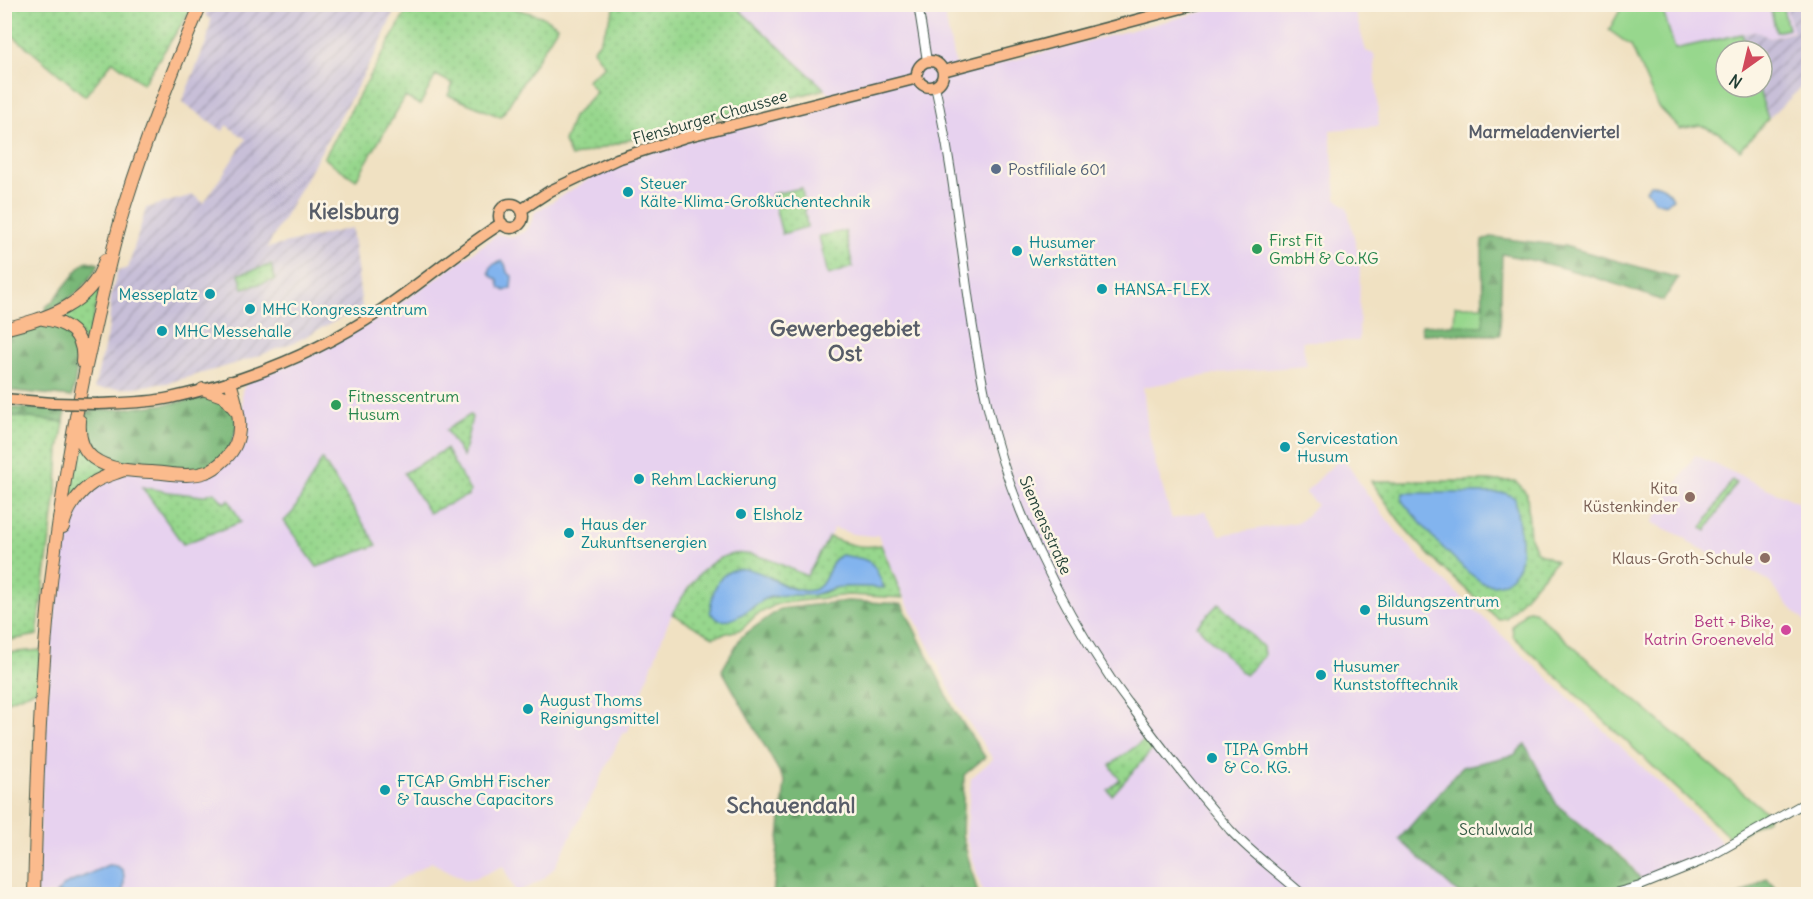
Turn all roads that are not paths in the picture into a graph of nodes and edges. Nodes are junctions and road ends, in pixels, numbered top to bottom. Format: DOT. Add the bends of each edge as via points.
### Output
graph roads {
  1 [pos="201,4"];
  2 [pos="918,4"];
  3 [pos="1197,4"];
  4 [pos="927,62"];
  5 [pos="943,71"];
  6 [pos="918,78"];
  7 [pos="935,86"];
  8 [pos="126,203"];
  9 [pos="521,210"];
  10 [pos="502,223"];
  11 [pos="42,319"];
  12 [pos="4,328"];
  13 [pos="230,382"];
  14 [pos="203,389"];
  15 [pos="80,390"];
  16 [pos="4,399"];
  17 [pos="238,414"];
  18 [pos="124,470"];
  19 [pos="53,567"];
  20 [pos="1809,801"];
  21 [pos="34,894"];
  22 [pos="1302,894"];
  23 [pos="1611,894"];
  1 -- 8 [label="highway"];
  2 -- 4 [label="street"];
  3 -- 5 [label="main road"];
  4 -- 5 [label="main road" via="936,63"];
  4 -- 6 [label="main road" via="918,69"];
  5 -- 7 [label="main road" via="942,81"];
  6 -- 7 [label="main road" via="924,86"];
  6 -- 9 [label="main road, Flensburger Chaussee" via="695,134 617,159 550,191"];
  7 -- 22 [label="street, Siemensstraße" via="986,401 1024,521 1053,580 1118,688 1232,831"];
  8 -- 11 [label="highway" via="95,280 78,300"];
  8 -- 15 [label="highway"];
  9 -- 10 [label="main road, Flensburger Chaussee" via="518,225 509,227"];
  9 -- 10 [label="main road, Flensburger Chaussee" via="513,204 503,207 499,215"];
  10 -- 13 [label="main road, Flensburger Chaussee" via="379,312 310,351"];
  11 -- 12 [label="highway"];
  11 -- 15 [label="highway" via="62,323 80,340"];
  13 -- 14 [label="main road, Flensburger Chaussee"];
  13 -- 17 [label="highway"];
  14 -- 16 [label="main road, Flensburger Chaussee, bridge" via="160,399 98,404"];
  14 -- 17 [label="highway" via="225,397"];
  15 -- 18 [label="highway" via="84,393 79,430 83,448 104,464"];
  15 -- 19 [label="highway"];
  17 -- 18 [label="highway" via="240,428 230,455 205,473"];
  18 -- 19 [label="highway" via="93,482 80,494 64,521 59,561"];
  19 -- 21 [label="highway" via="38,765"];
  20 -- 23 [label="street" via="1683,870"];
}
